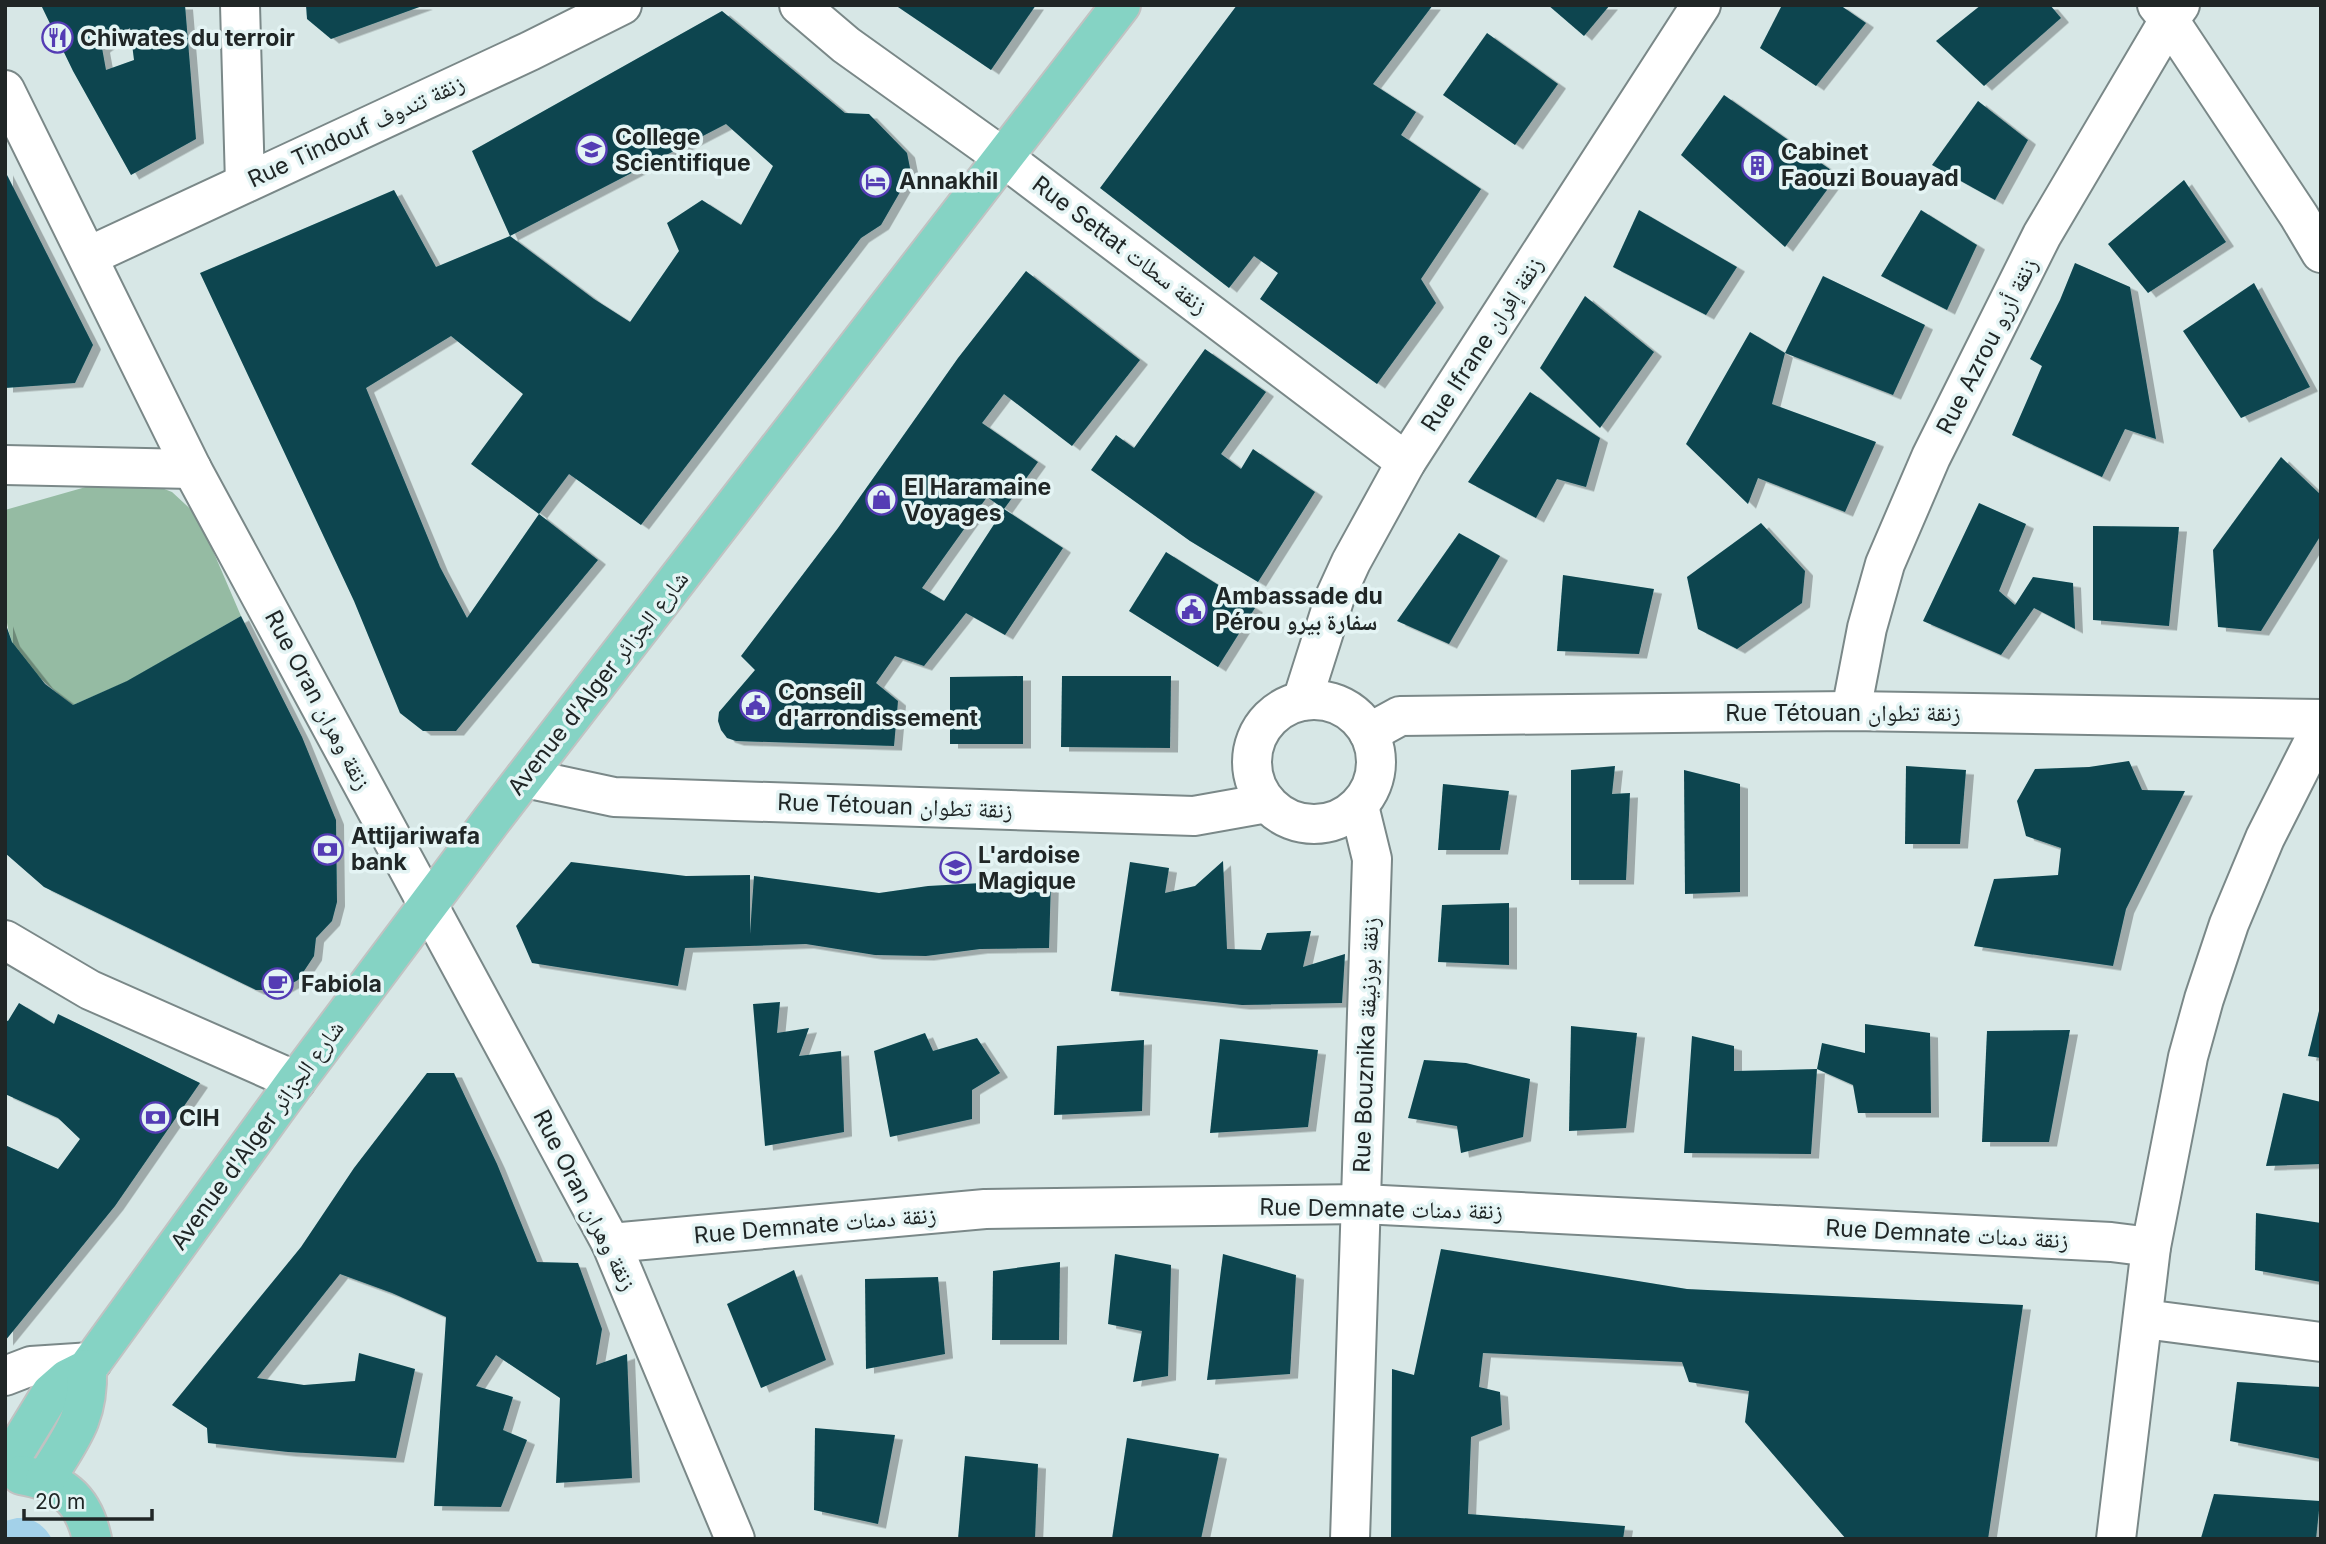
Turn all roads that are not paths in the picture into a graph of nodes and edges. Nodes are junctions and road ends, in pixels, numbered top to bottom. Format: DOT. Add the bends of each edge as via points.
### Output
graph roads {
  1 [pos="240,5"];
  2 [pos="622,5"];
  3 [pos="799,5"];
  4 [pos="1121,5"];
  5 [pos="1701,5"];
  6 [pos="2169,10"];
  7 [pos="5,90"];
  8 [pos="1004,158"];
  9 [pos="244,183"];
  10 [pos="2321,253"];
  11 [pos="89,256"];
  12 [pos="1406,462"];
  13 [pos="5,465"];
  14 [pos="192,469"];
  15 [pos="1301,701"];
  16 [pos="1851,711"];
  17 [pos="2321,719"];
  18 [pos="2321,727"];
  19 [pos="1369,733"];
  20 [pos="525,778"];
  21 [pos="1267,803"];
  22 [pos="1359,806"];
  23 [pos="428,904"];
  24 [pos="5,940"];
  25 [pos="296,1081"];
  26 [pos="1362,1204"];
  27 [pos="611,1244"];
  28 [pos="2151,1247"];
  29 [pos="2144,1318"];
  30 [pos="2321,1342"];
  31 [pos="89,1365"];
  32 [pos="5,1376"];
  33 [pos="5,1468"];
  34 [pos="5,1478"];
  35 [pos="45,1480"];
  36 [pos="92,1539"];
  37 [pos="735,1539"];
  38 [pos="1350,1539"];
  39 [pos="2116,1539"];
  1 -- 9 [label="street"];
  2 -- 9 [label="street, Rue Tindouf زنقة تندوف"];
  3 -- 8 [label="street, Rue Settat زنقة سطات" via="846,45"];
  4 -- 8 [label="main road, Avenue d'Alger شارع الجزائر"];
  5 -- 12 [label="street, Rue Ifrane زنقة إفران"];
  6 -- 10 [label="street"];
  6 -- 16 [label="street, Rue Azrou زنقة أزرو" via="2042,235 1925,469 1885,564"];
  7 -- 11 [label="street, Rue Oran زنقة وهران"];
  8 -- 12 [label="street, Rue Settat زنقة سطات"];
  8 -- 20 [label="main road, Avenue d'Alger شارع الجزائر"];
  9 -- 11 [label="street, Rue Tindouf زنقة تندوف"];
  11 -- 14 [label="street, Rue Oran زنقة وهران"];
  12 -- 15 [label="street, Rue Ifrane زنقة إفران" via="1335,597"];
  13 -- 14 [label="street"];
  14 -- 23 [label="street, Rue Oran زنقة وهران"];
  15 -- 19 [label="street" via="1340,705 1357,716"];
  15 -- 21 [label="street" via="1265,723 1255,742 1252,764 1256,785"];
  16 -- 17 [label="street, Rue Tétouan زنقة تطوان"];
  16 -- 19 [label="street, Rue Tétouan زنقة تطوان" via="1400,716"];
  18 -- 28 [label="street" via="2265,838 2204,999 2188,1056"];
  19 -- 22 [label="street" via="1375,773"];
  20 -- 21 [label="street, Rue Tétouan زنقة تطوان" via="614,797 1194,816"];
  20 -- 23 [label="main road, Avenue d'Alger شارع الجزائر"];
  21 -- 22 [label="street" via="1298,823 1315,824 1346,816"];
  22 -- 26 [label="street, Rue Bouznika زنقة بوزنيقة" via="1372,859"];
  23 -- 25 [label="main road, Avenue d'Alger شارع الجزائر"];
  23 -- 27 [label="street, Rue Oran زنقة وهران"];
  24 -- 25 [label="street" via="90,990"];
  25 -- 31 [label="main road, Avenue d'Alger شارع الجزائر"];
  26 -- 27 [label="street, Rue Demnate زنقة دمنات" via="985,1209"];
  26 -- 28 [label="street, Rue Demnate زنقة دمنات"];
  26 -- 38 [label="street, Rue Bouznika زنقة بوزنيقة"];
  27 -- 37 [label="street, Rue Oran زنقة وهران"];
  28 -- 29 [label="street"];
  29 -- 30 [label="street"];
  29 -- 39 [label="street"];
  31 -- 32 [label="street" via="30,1366"];
  31 -- 33 [label="main road, Avenue d'Alger شارع الجزائر" via="51,1393"];
  31 -- 35 [label="main road" via="83,1413"];
  34 -- 35 [label="main road" via="22,1475"];
  35 -- 36 [label="main road" via="67,1491"];
}
